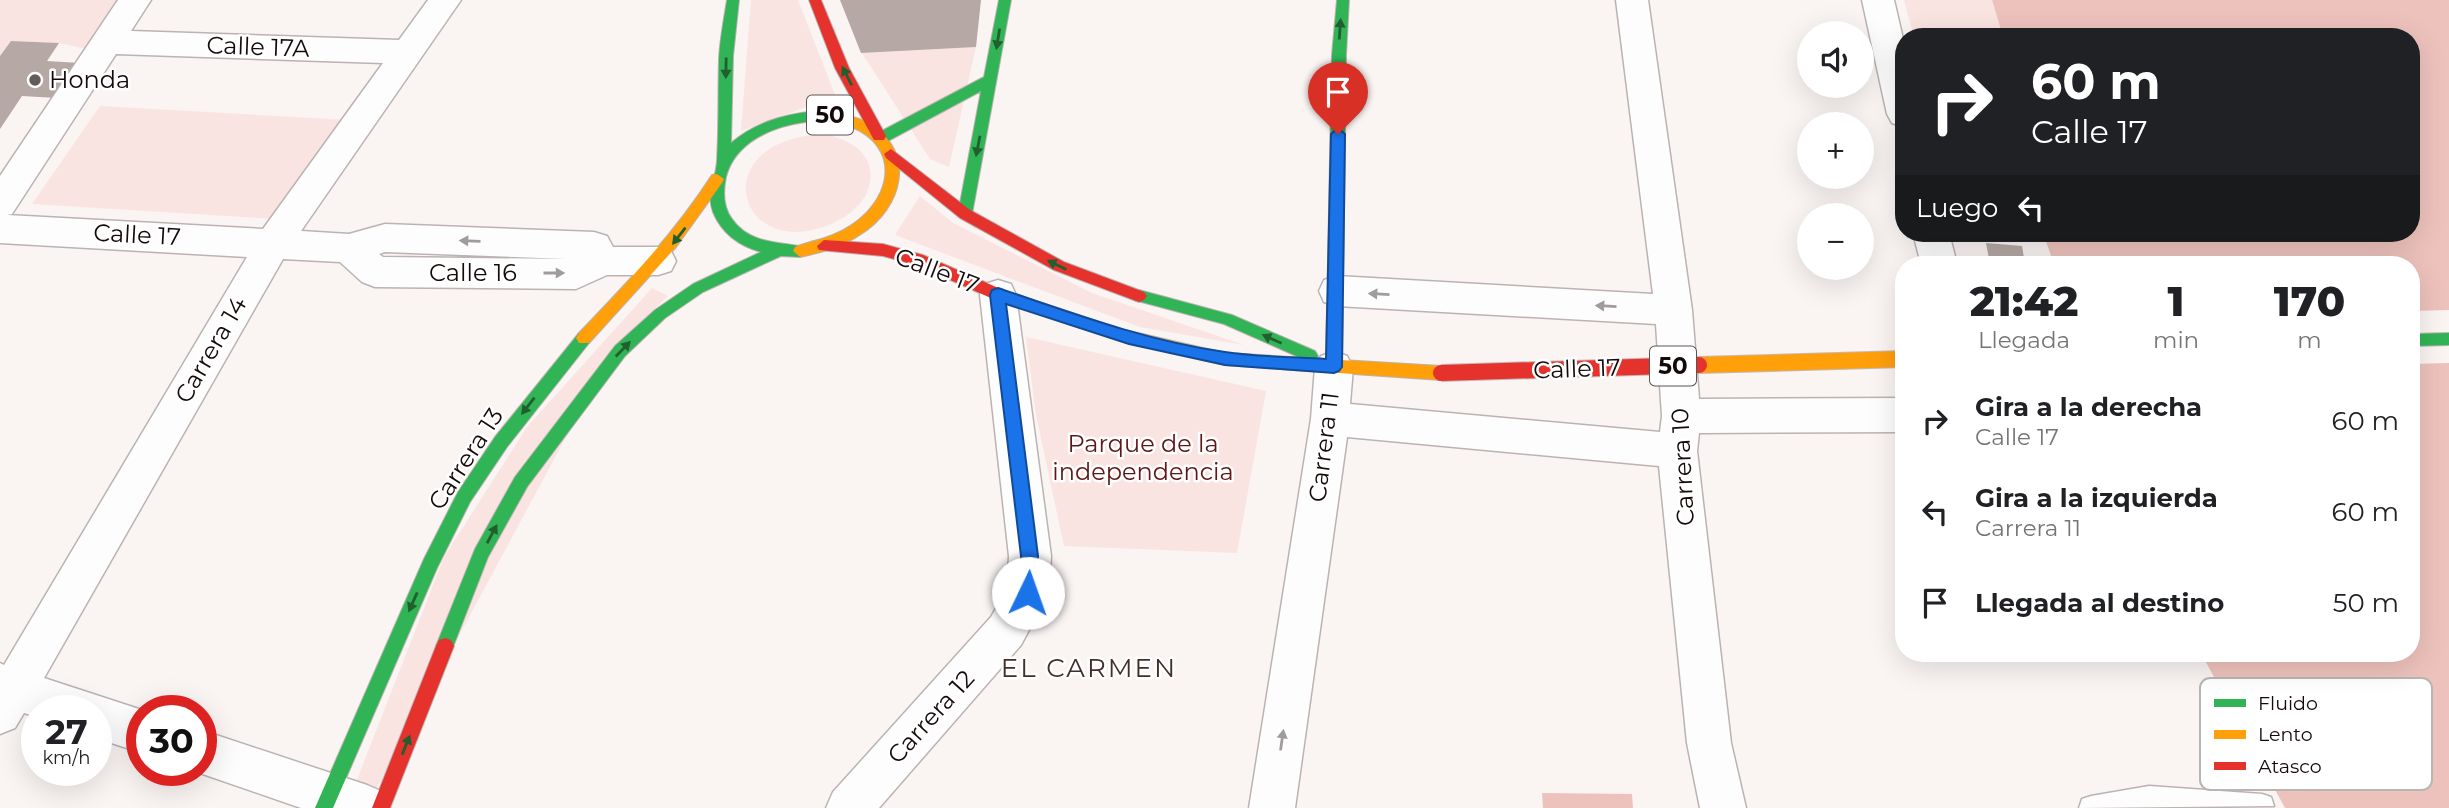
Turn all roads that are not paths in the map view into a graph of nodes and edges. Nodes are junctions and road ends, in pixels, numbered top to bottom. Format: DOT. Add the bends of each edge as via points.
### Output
graph roads {
  1 [pos="135,0"];
  2 [pos="445,0"];
  3 [pos="733,0"];
  4 [pos="815,0"];
  5 [pos="1004,0"];
  6 [pos="1343,0"];
  7 [pos="1632,0"];
  8 [pos="1878,0"];
  9 [pos="108,42"];
  10 [pos="408,52"];
  11 [pos="1895,75"];
  12 [pos="992,79"];
  13 [pos="880,137"];
  14 [pos="891,154"];
  15 [pos="724,162"];
  16 [pos="716,179"];
  17 [pos="0,204"];
  18 [pos="965,214"];
  19 [pos="0,229"];
  20 [pos="274,242"];
  21 [pos="824,246"];
  22 [pos="779,250"];
  23 [pos="657,261"];
  24 [pos="1337,291"];
  25 [pos="998,295"];
  26 [pos="1674,310"];
  27 [pos="2449,339"];
  28 [pos="2420,340"];
  29 [pos="1895,359"];
  30 [pos="1334,367"];
  31 [pos="1895,416"];
  32 [pos="1329,419"];
  33 [pos="1679,434"];
  34 [pos="5,695"];
  35 [pos="217,758"];
  36 [pos="340,804"];
  37 [pos="2262,806"];
  38 [pos="381,808"];
  39 [pos="849,808"];
  40 [pos="1272,808"];
  41 [pos="1723,808"];
  42 [pos="2091,808"];
  1 -- 9 [label="street"];
  2 -- 10 [label="street, Carrera 14"];
  3 -- 15 [label="main road, 50, one-way" via="726,56"];
  13 -- 4 [label="main road, 50, one-way" via="842,68"];
  5 -- 12 [label="main road, one-way"];
  24 -- 6 [label="main road, Carrera 11, one-way"];
  7 -- 26 [label="street, Carrera 10"];
  8 -- 11 [label="street"];
  9 -- 10 [label="street, Calle 17A"];
  9 -- 17 [label="street"];
  10 -- 20 [label="street, Carrera 14"];
  12 -- 13 [label="main road"];
  12 -- 18 [label="main road, one-way"];
  13 -- 14 [label="main road, 50"];
  13 -- 15 [label="main road, 50" via="857,121 830,115 799,116 769,125 742,141"];
  14 -- 18 [label="main road, Calle 17 / 50"];
  14 -- 21 [label="main road, 50" via="895,175 874,218"];
  15 -- 16 [label="main road, 50"];
  16 -- 22 [label="main road, 50" via="715,200 721,218 755,245"];
  16 -- 23 [label="main road, Carrera 13, one-way" via="692,219"];
  30 -- 18 [label="main road, Calle 17 / 50, one-way" via="1227,319 1121,291 1059,267"];
  19 -- 20 [label="street, Calle 17"];
  20 -- 23 [label="street, Calle 16" via="349,248 375,272 576,274 603,261"];
  20 -- 34 [label="street, Carrera 14"];
  21 -- 22 [label="main road, 50"];
  21 -- 25 [label="main road, Calle 17 / 50" via="883,250 923,261"];
  38 -- 22 [label="main road, one-way" via="481,554 521,482 620,351 660,314 698,288"];
  23 -- 36 [label="main road, Carrera 13, one-way" via="543,387 464,497 430,564"];
  26 -- 24 [label="street, one-way"];
  24 -- 30 [label="main road, Carrera 11"];
  25 -- 30 [label="main road, Calle 17 / 50" via="1129,337 1225,359"];
  25 -- 39 [label="street, Carrera 12" via="1030,556 1028,593 1006,631"];
  26 -- 33 [label="street, Carrera 10"];
  27 -- 28 [label="main road"];
  29 -- 30 [label="main road, Calle 17 / 50, bridge" via="1441,373"];
  30 -- 32 [label="street, Carrera 11"];
  31 -- 33 [label="street"];
  32 -- 33 [label="street"];
  40 -- 32 [label="street, Carrera 11, one-way"];
  33 -- 41 [label="street, Carrera 10" via="1709,743"];
  35 -- 36 [label="street"];
  37 -- 42 [label="lane" via="2149,798"];
}
